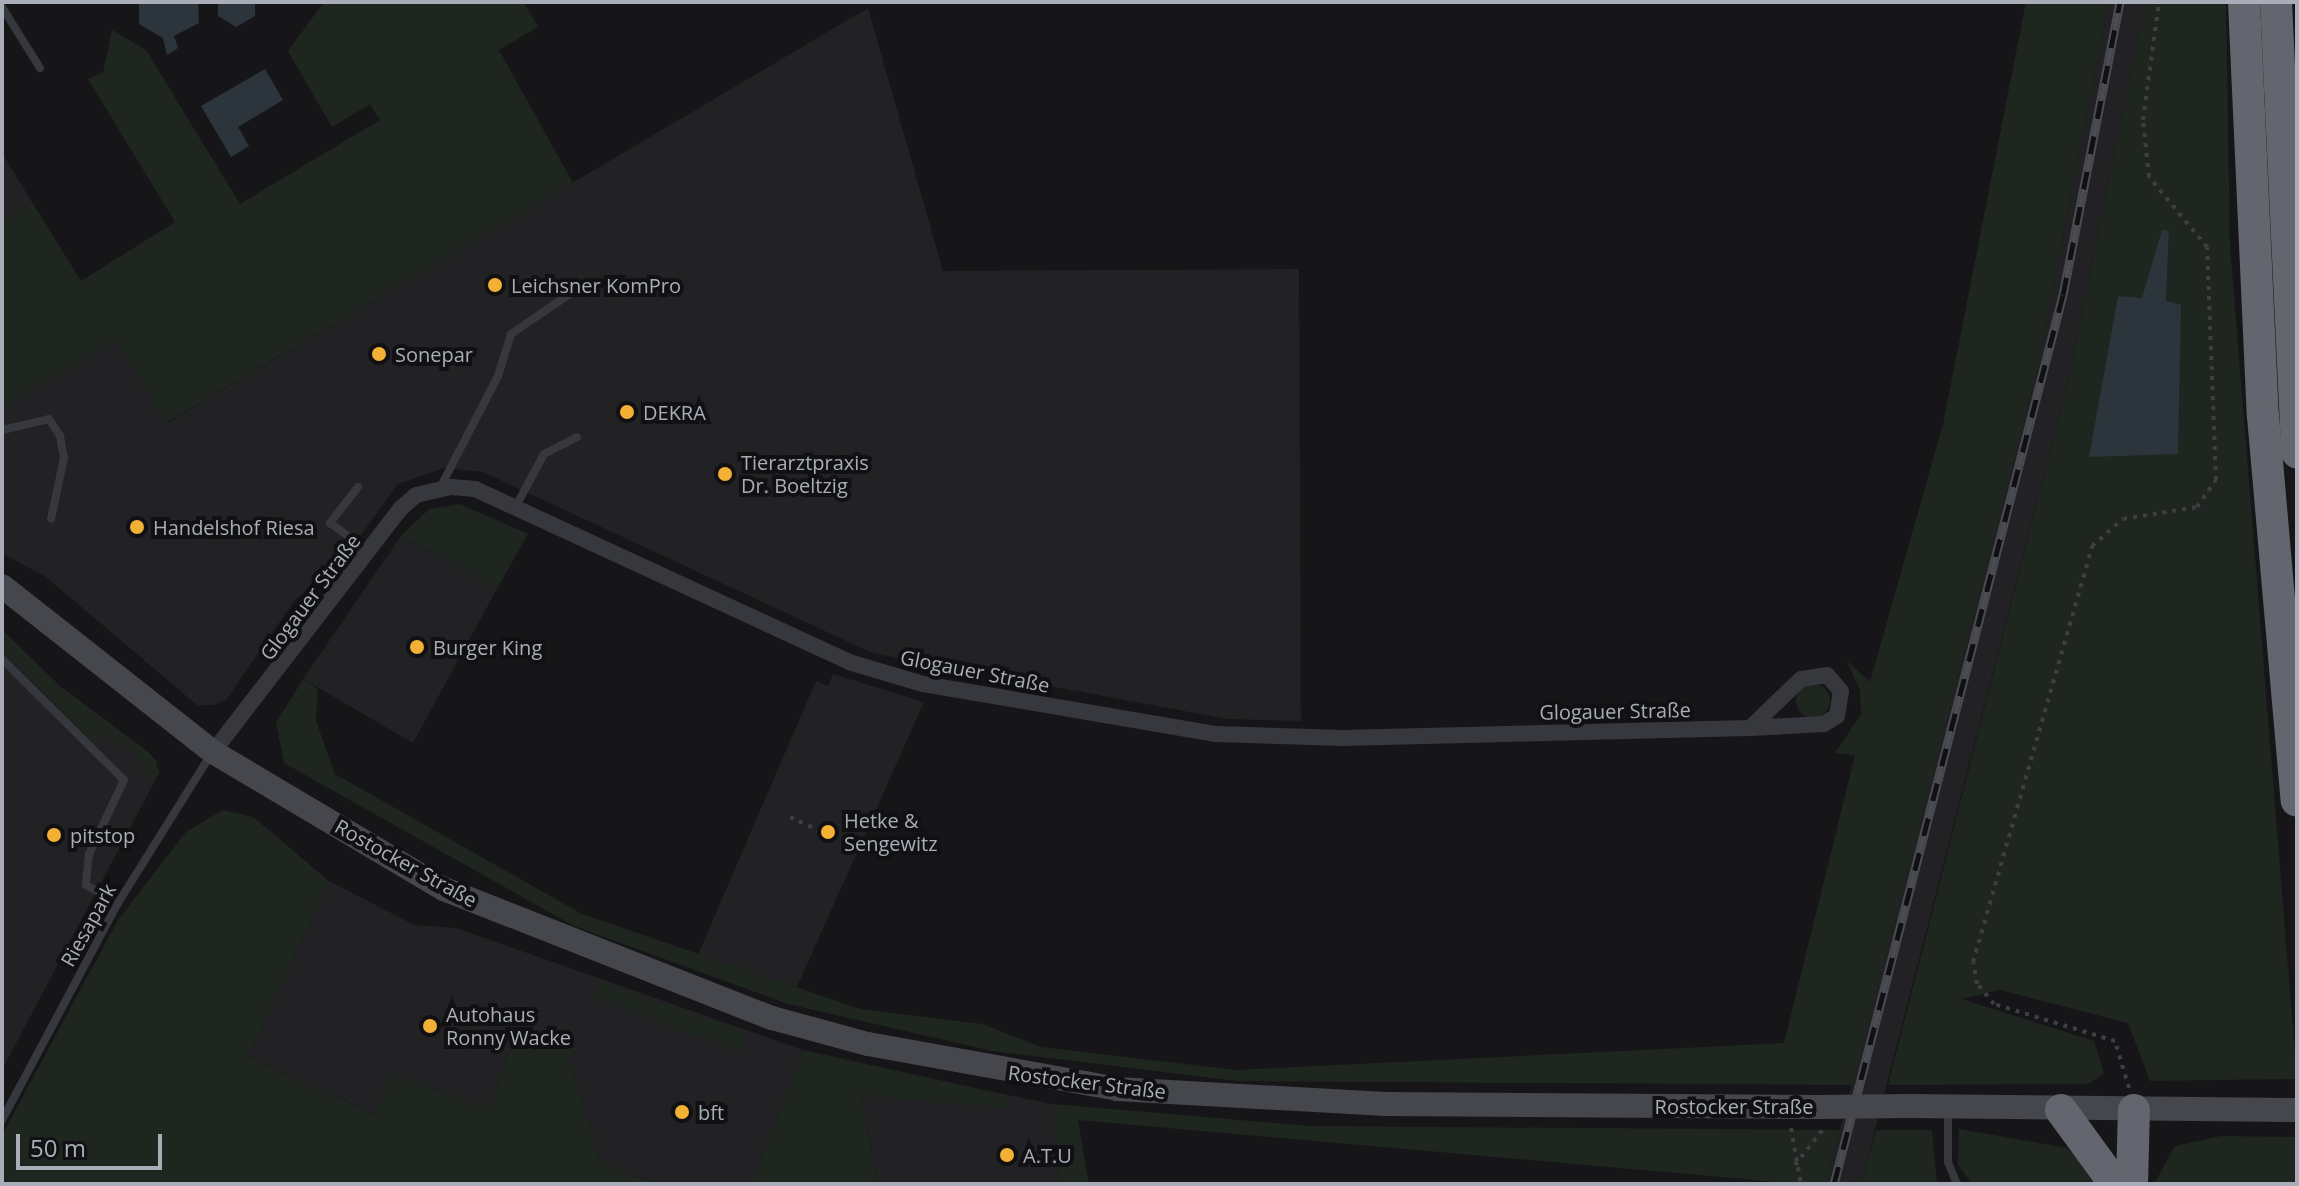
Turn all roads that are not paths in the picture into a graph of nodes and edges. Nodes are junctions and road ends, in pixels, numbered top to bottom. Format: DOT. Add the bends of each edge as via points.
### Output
graph roads {
  1 [pos="2244,2"];
  2 [pos="2276,2"];
  3 [pos="2,7"];
  4 [pos="40,68"];
  5 [pos="571,293"];
  6 [pos="2,430"];
  7 [pos="577,437"];
  8 [pos="2297,453"];
  9 [pos="358,487"];
  10 [pos="440,488"];
  11 [pos="515,508"];
  12 [pos="51,519"];
  13 [pos="369,551"];
  14 [pos="2,586"];
  15 [pos="2,659"];
  16 [pos="1750,728"];
  17 [pos="213,752"];
  18 [pos="2297,801"];
  19 [pos="118,903"];
  20 [pos="1948,1107"];
  21 [pos="2061,1110"];
  22 [pos="2134,1110"];
  23 [pos="2297,1110"];
  24 [pos="2,1120"];
  25 [pos="1957,1184"];
  26 [pos="2115,1184"];
  27 [pos="2132,1184"];
  1 -- 18 [label="highway" via="2262,401"];
  2 -- 8 [label="highway"];
  3 -- 4 [label="lane"];
  5 -- 10 [label="lane" via="511,334 498,376"];
  6 -- 12 [label="lane" via="49,419 60,436 64,458"];
  7 -- 11 [label="lane" via="544,454"];
  9 -- 13 [label="lane" via="330,523"];
  10 -- 11 [label="street, Glogauer Straße" via="475,489"];
  10 -- 13 [label="street, Glogauer Straße" via="400,509"];
  11 -- 16 [label="street, Glogauer Straße" via="849,662 923,684 1246,736"];
  13 -- 17 [label="street, Glogauer Straße"];
  14 -- 17 [label="street, Rostocker Straße"];
  15 -- 19 [label="lane" via="124,780 89,854 86,885"];
  16 -- 16 [label="street, Glogauer Straße" via="1824,724 1837,716 1841,691 1827,675 1801,679"];
  17 -- 19 [label="lane, Riesapark"];
  17 -- 20 [label="street, Rostocker Straße, bridge" via="444,889 502,915 704,994 868,1044 1032,1077 1237,1098 1821,1117 1909,1106"];
  19 -- 24 [label="lane, Riesapark"];
  20 -- 21 [label="street, Rostocker Straße"];
  20 -- 25 [label="lane" via="1948,1162"];
  21 -- 22 [label="street, Rostocker Straße"];
  21 -- 26 [label="highway"];
  22 -- 23 [label="street, Rostocker Straße"];
  22 -- 27 [label="highway"];
}
